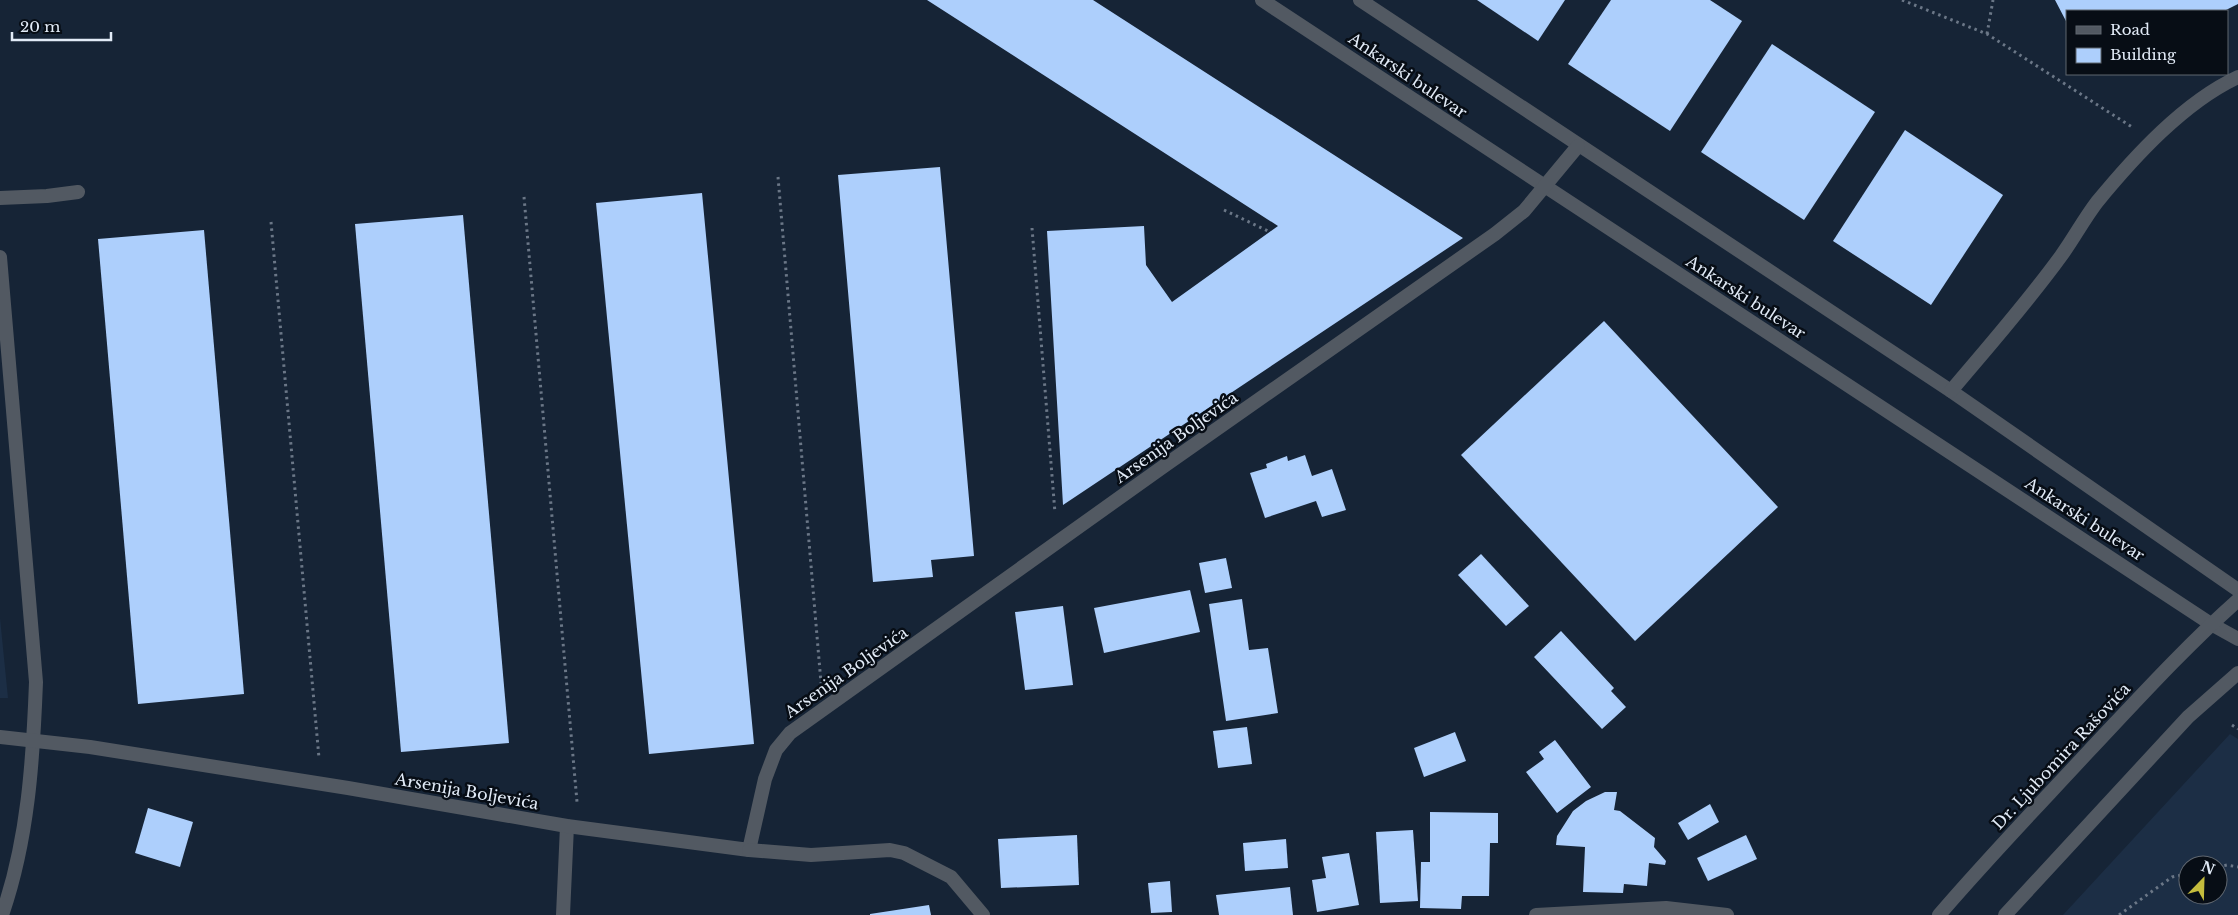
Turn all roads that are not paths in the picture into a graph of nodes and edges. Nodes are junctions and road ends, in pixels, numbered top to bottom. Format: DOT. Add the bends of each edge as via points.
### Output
graph roads {
  1 [pos="1262,0"];
  2 [pos="1360,0"];
  3 [pos="2238,77"];
  4 [pos="1578,146"];
  5 [pos="1545,187"];
  6 [pos="78,192"];
  7 [pos="0,198"];
  8 [pos="0,257"];
  9 [pos="1951,392"];
  10 [pos="2238,590"];
  11 [pos="2238,600"];
  12 [pos="2211,624"];
  13 [pos="2238,639"];
  14 [pos="2238,673"];
  15 [pos="0,737"];
  16 [pos="34,742"];
  17 [pos="567,826"];
  18 [pos="749,850"];
  19 [pos="2,915"];
  20 [pos="563,915"];
  21 [pos="983,915"];
  22 [pos="1536,915"];
  23 [pos="1727,915"];
  24 [pos="1939,915"];
  25 [pos="2005,915"];
  1 -- 5 [label="street, Ankarski bulevar"];
  2 -- 4 [label="street, Ankarski bulevar"];
  3 -- 9 [label="street" via="2200,100 2153,141 2096,204 2061,256"];
  4 -- 5 [label="street, Arsenija Boljevića"];
  4 -- 9 [label="street, Ankarski bulevar"];
  5 -- 12 [label="street, Ankarski bulevar"];
  5 -- 18 [label="street, Arsenija Boljevića" via="1524,211 1496,234 790,733 776,750 765,779"];
  6 -- 7 [label="street"];
  8 -- 16 [label="street" via="36,682"];
  9 -- 10 [label="street, Ankarski bulevar"];
  11 -- 12 [label="street, Dr. Ljubomira Rašovića"];
  12 -- 13 [label="street, Ankarski bulevar"];
  12 -- 24 [label="street, Dr. Ljubomira Rašovića" via="1987,859"];
  14 -- 25 [label="street" via="2188,716"];
  15 -- 16 [label="street, Arsenija Boljevića"];
  16 -- 17 [label="street, Arsenija Boljevića" via="118,751"];
  16 -- 19 [label="street" via="15,877"];
  17 -- 18 [label="street, Arsenija Boljevića"];
  17 -- 20 [label="street"];
  18 -- 21 [label="street" via="810,854 890,850 904,853 950,877"];
  22 -- 23 [label="street" via="1666,908"];
}
